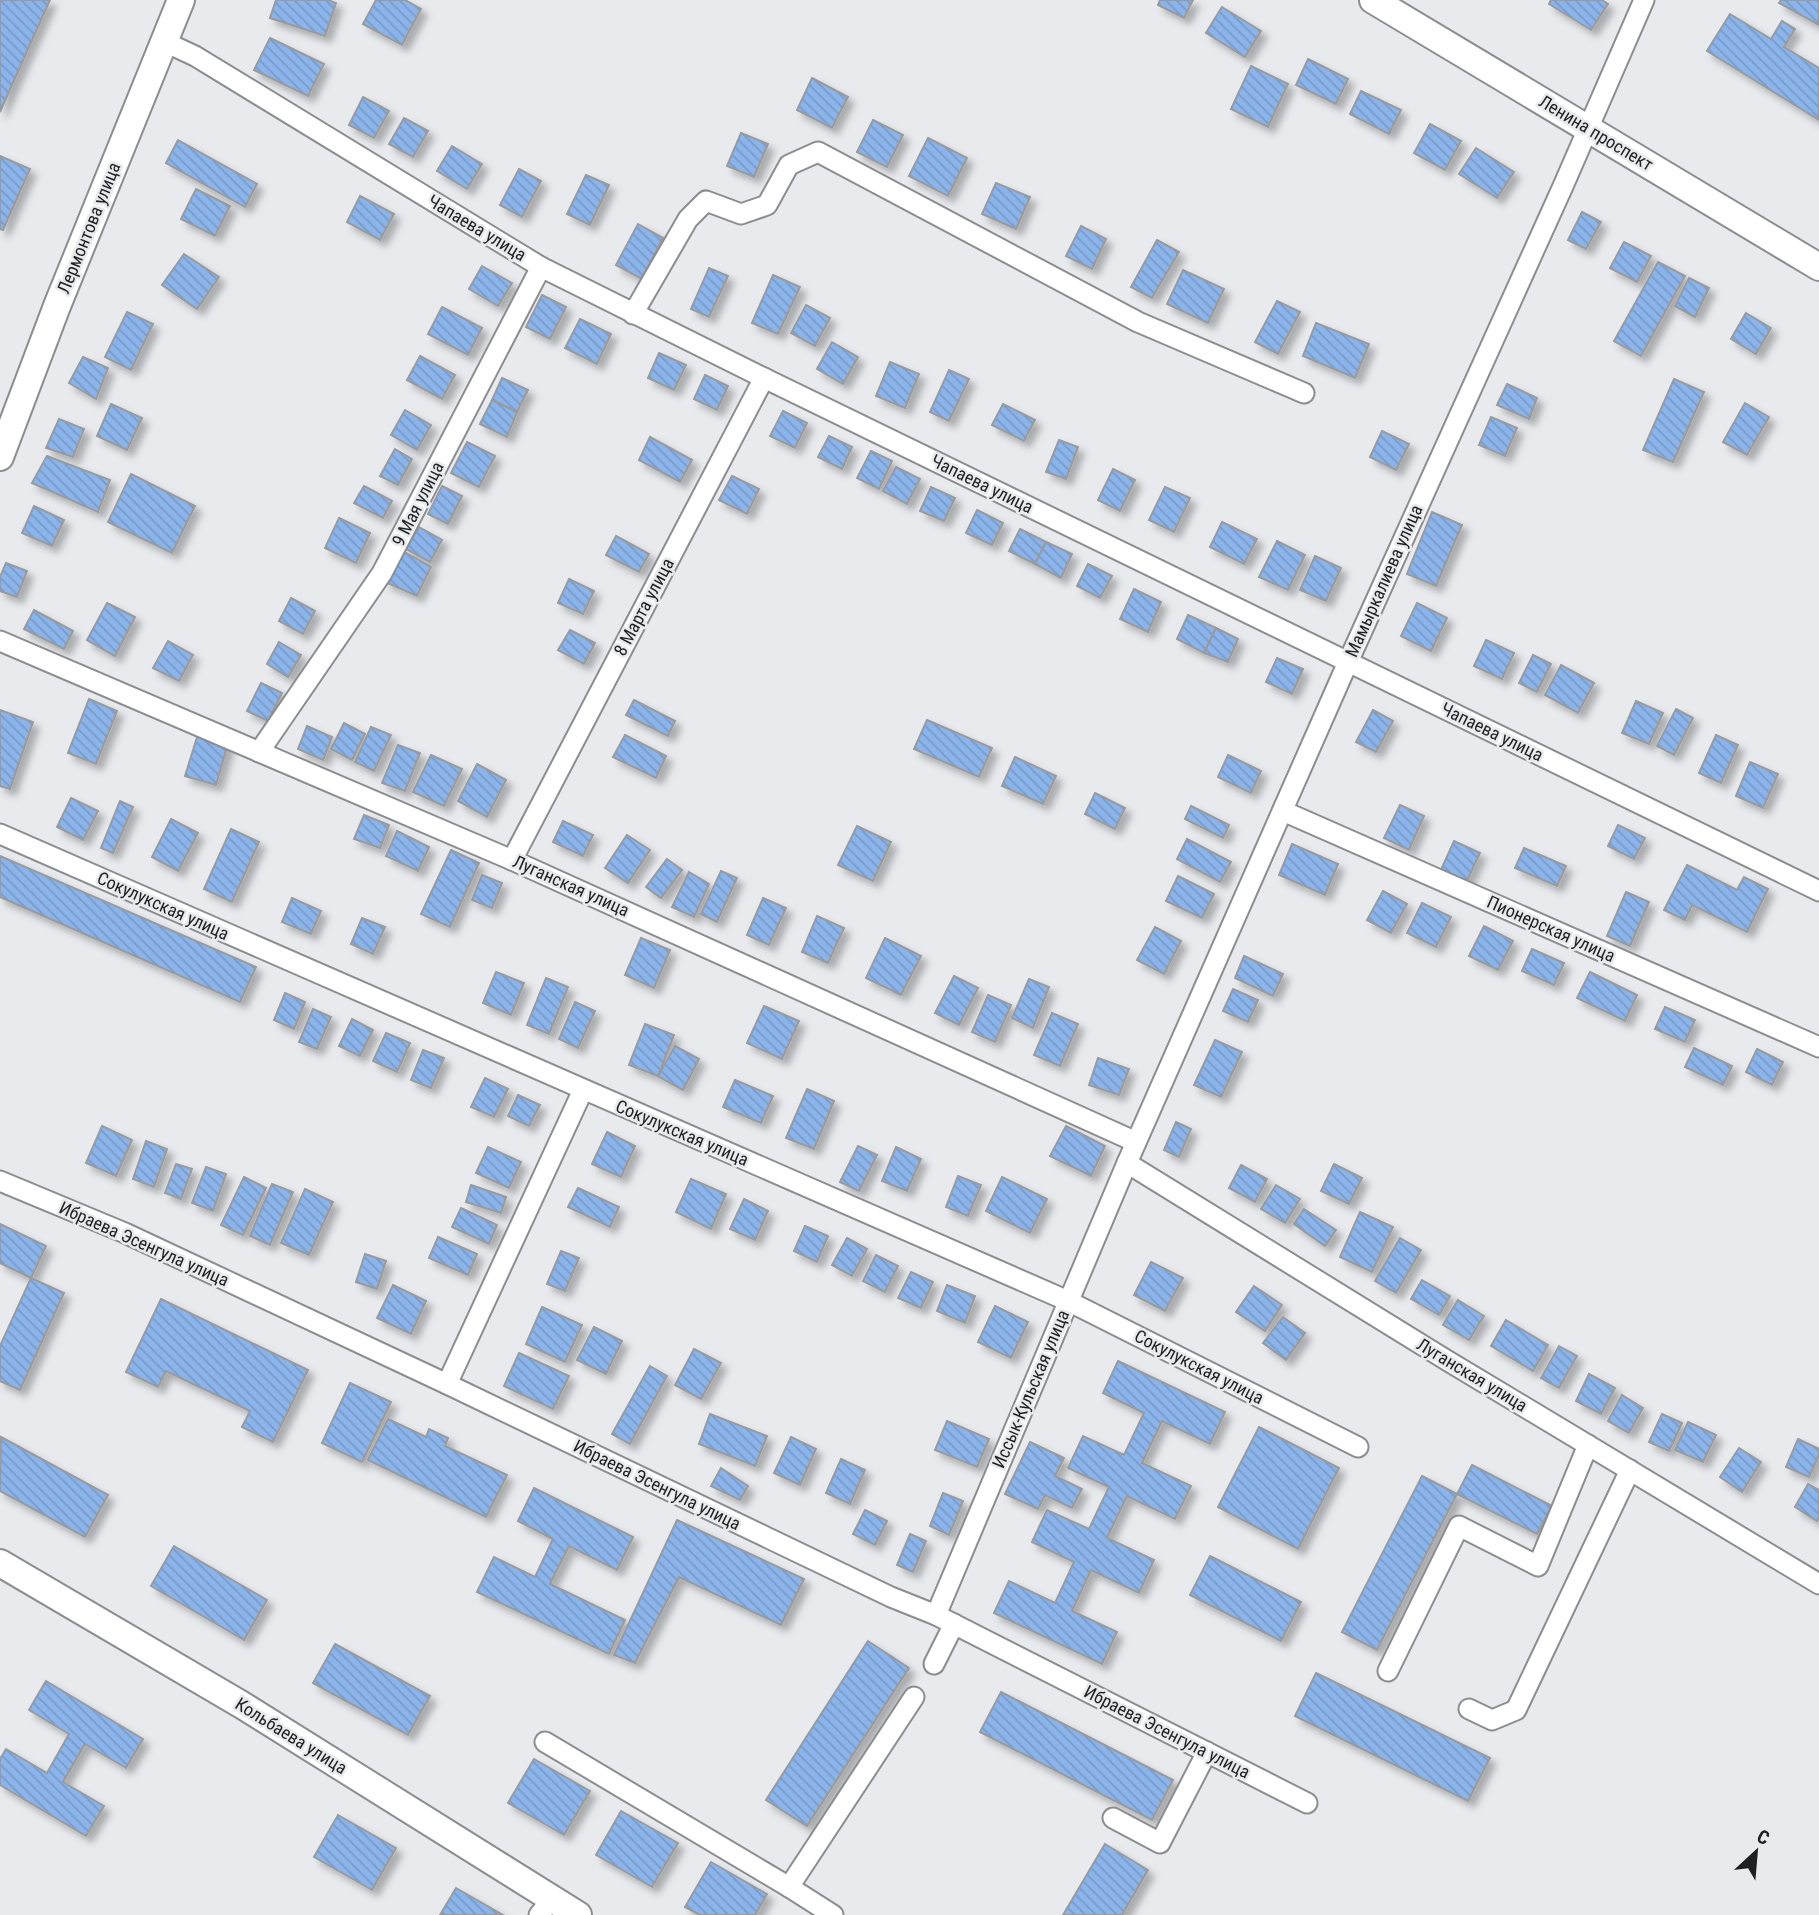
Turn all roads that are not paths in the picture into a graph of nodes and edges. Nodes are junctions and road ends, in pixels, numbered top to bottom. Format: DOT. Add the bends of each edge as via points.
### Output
graph roads {
  1 [pos="181,0"];
  2 [pos="1373,0"];
  3 [pos="1644,0"];
  4 [pos="164,42"];
  5 [pos="1587,127"];
  6 [pos="541,267"];
  7 [pos="1819,267"];
  8 [pos="634,313"];
  9 [pos="764,378"];
  10 [pos="1304,393"];
  11 [pos="0,457"];
  12 [pos="0,641"];
  13 [pos="1348,662"];
  14 [pos="259,751"];
  15 [pos="1283,811"];
  16 [pos="0,834"];
  17 [pos="512,860"];
  18 [pos="1819,891"];
  19 [pos="1819,1047"];
  20 [pos="583,1090"];
  21 [pos="1136,1142"];
  22 [pos="1127,1163"];
  23 [pos="0,1181"];
  24 [pos="1068,1301"];
  25 [pos="447,1384"];
  26 [pos="1588,1445"];
  27 [pos="1358,1447"];
  28 [pos="1630,1470"];
  29 [pos="0,1563"];
  30 [pos="1819,1584"];
  31 [pos="945,1620"];
  32 [pos="934,1664"];
  33 [pos="1388,1671"];
  34 [pos="914,1697"];
  35 [pos="1469,1709"];
  36 [pos="545,1742"];
  37 [pos="1207,1752"];
  38 [pos="1307,1803"];
  39 [pos="1113,1818"];
  40 [pos="789,1887"];
  41 [pos="545,1907"];
  42 [pos="578,1915"];
  43 [pos="833,1915"];
  1 -- 4 [label="main road, Лермонтова улица"];
  2 -- 5 [label="main road, Ленина проспект"];
  3 -- 5 [label="street, Мамыркалиева улица"];
  4 -- 6 [label="street, Чапаева улица" via="195,56"];
  4 -- 11 [label="main road, Лермонтова улица"];
  5 -- 7 [label="main road, Ленина проспект"];
  5 -- 13 [label="street, Мамыркалиева улица"];
  6 -- 8 [label="street, Чапаева улица"];
  6 -- 14 [label="street, 9 Мая улица" via="382,573"];
  8 -- 9 [label="street, Чапаева улица"];
  8 -- 10 [label="street" via="688,219 706,201 741,214 767,205 789,165 818,152 1138,322"];
  9 -- 13 [label="street, Чапаева улица"];
  9 -- 17 [label="street, 8 Марта улица"];
  12 -- 14 [label="street, Луганская улица"];
  13 -- 15 [label="street, Мамыркалиева улица"];
  13 -- 18 [label="street, Чапаева улица"];
  14 -- 17 [label="street, Луганская улица"];
  15 -- 19 [label="street, Пионерская улица"];
  15 -- 21 [label="street, Мамыркалиева улица"];
  16 -- 20 [label="street, Сокулукская улица"];
  17 -- 21 [label="street, Луганская улица"];
  20 -- 24 [label="street, Сокулукская улица"];
  20 -- 25 [label="street"];
  21 -- 22 [label="street, Мамыркалиева улица"];
  22 -- 24 [label="street, Иссык-Кульская улица"];
  22 -- 26 [label="street, Луганская улица"];
  23 -- 25 [label="street, Ибраева Эсенгула улица" via="125,1233"];
  24 -- 27 [label="street, Сокулукская улица"];
  24 -- 31 [label="street, Иссык-Кульская улица"];
  25 -- 31 [label="street, Ибраева Эсенгула улица"];
  26 -- 28 [label="street, Луганская улица"];
  26 -- 33 [label="street" via="1538,1566 1459,1526"];
  28 -- 30 [label="street, Луганская улица"];
  28 -- 35 [label="street" via="1516,1710 1492,1720"];
  29 -- 41 [label="main road, Кольбаева улица" via="242,1705"];
  31 -- 32 [label="street, Иссык-Кульская улица"];
  31 -- 37 [label="street, Ибраева Эсенгула улица"];
  34 -- 40 [label="street"];
  36 -- 40 [label="street"];
  37 -- 38 [label="street, Ибраева Эсенгула улица"];
  37 -- 39 [label="street" via="1160,1843"];
  40 -- 43 [label="street"];
  41 -- 42 [label="main road, Кольбаева улица"];
}
